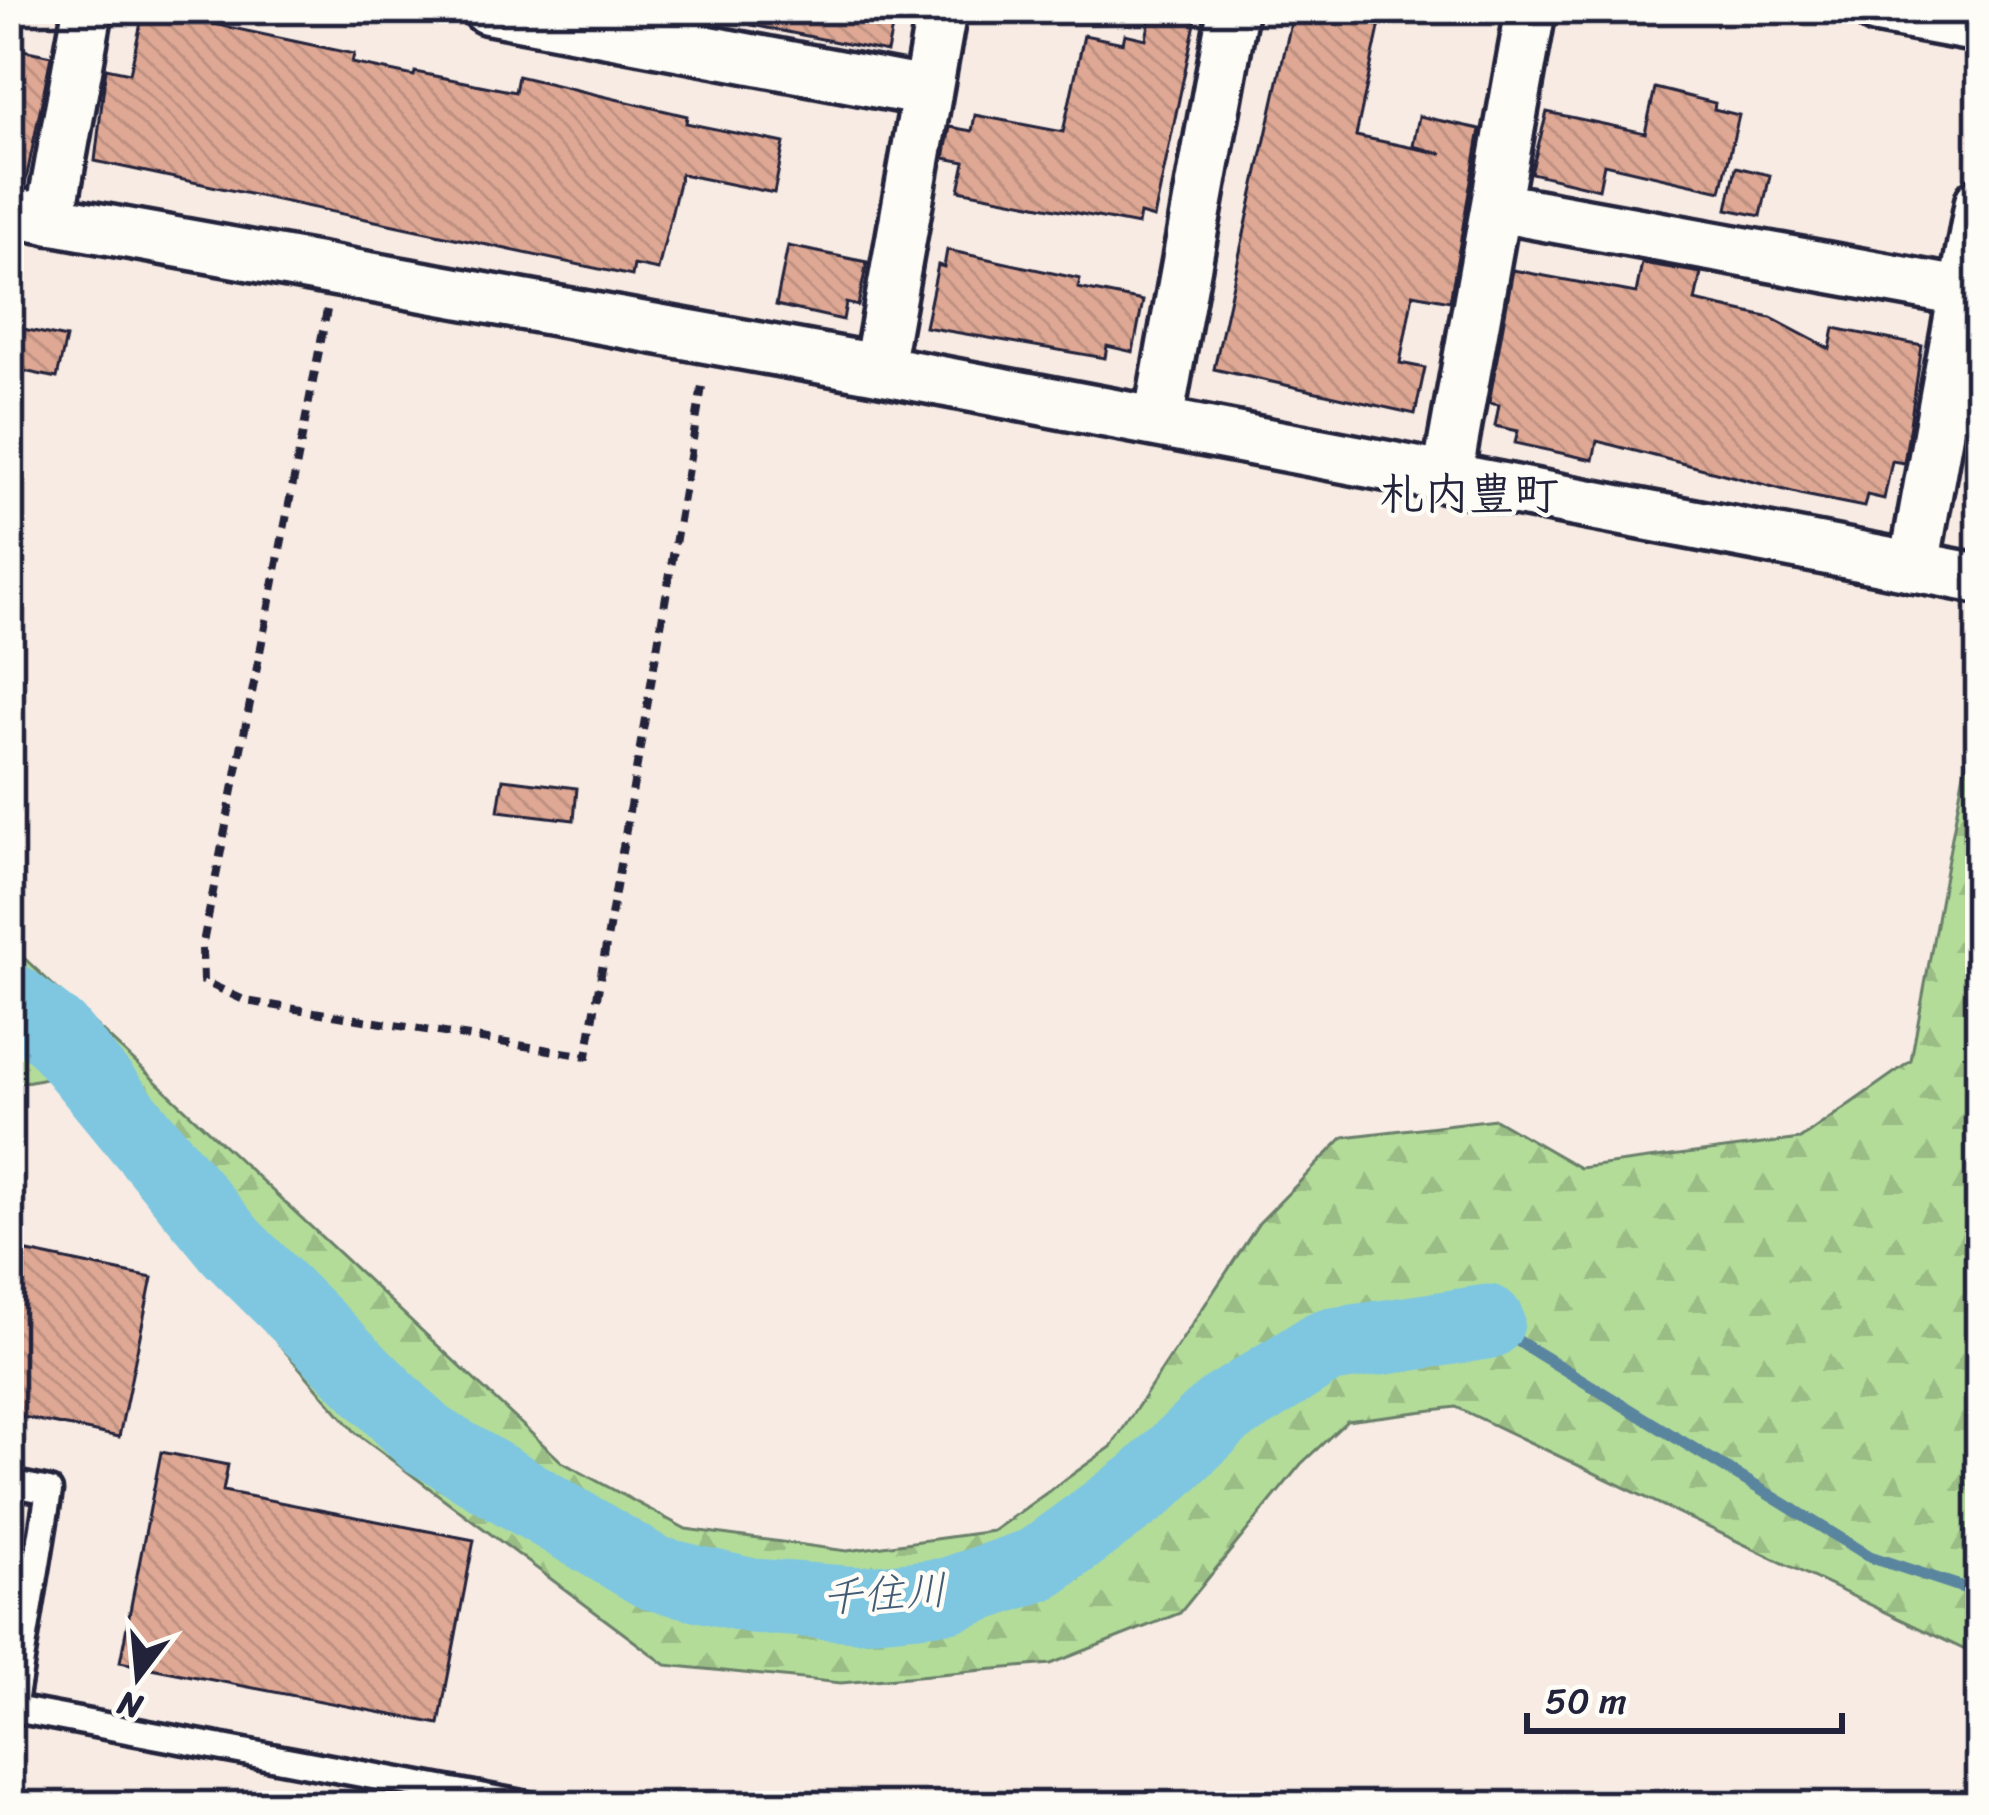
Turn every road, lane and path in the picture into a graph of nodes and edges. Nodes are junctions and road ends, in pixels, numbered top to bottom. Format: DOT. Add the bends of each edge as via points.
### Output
graph roads {
  1 [pos="88,9"];
  2 [pos="942,9"];
  3 [pos="1233,9"];
  4 [pos="1531,9"];
  5 [pos="1877,9"];
  6 [pos="495,10"];
  7 [pos="1980,28"];
  8 [pos="926,92"];
  9 [pos="1980,202"];
  10 [pos="1496,206"];
  11 [pos="30,216"];
  12 [pos="335,271"];
  13 [pos="1962,292"];
  14 [pos="711,338"];
  15 [pos="878,369"];
  16 [pos="1964,378"];
  17 [pos="1158,422"];
  18 [pos="1447,477"];
  19 [pos="1914,566"];
  20 [pos="1980,578"];
  21 [pos="9,1483"];
  22 [pos="11,1708"];
  23 [pos="533,1806"];
  1 -- 11 [label="street"];
  2 -- 8 [label="street"];
  3 -- 17 [label="street"];
  4 -- 10 [label="street"];
  5 -- 7 [label="street"];
  6 -- 8 [label="street"];
  8 -- 15 [label="street"];
  9 -- 13 [label="street"];
  10 -- 13 [label="street"];
  10 -- 18 [label="street"];
  11 -- 12 [label="street"];
  12 -- 14 [label="street"];
  12 -- 14 [label="path" via="202,948 203,981 247,1001 587,1056"];
  13 -- 16 [label="street"];
  14 -- 15 [label="street"];
  15 -- 17 [label="street"];
  16 -- 19 [label="street"];
  17 -- 18 [label="street"];
  18 -- 19 [label="street"];
  19 -- 20 [label="street"];
  21 -- 22 [label="lane" via="49,1491"];
  22 -- 23 [label="lane"];
}
